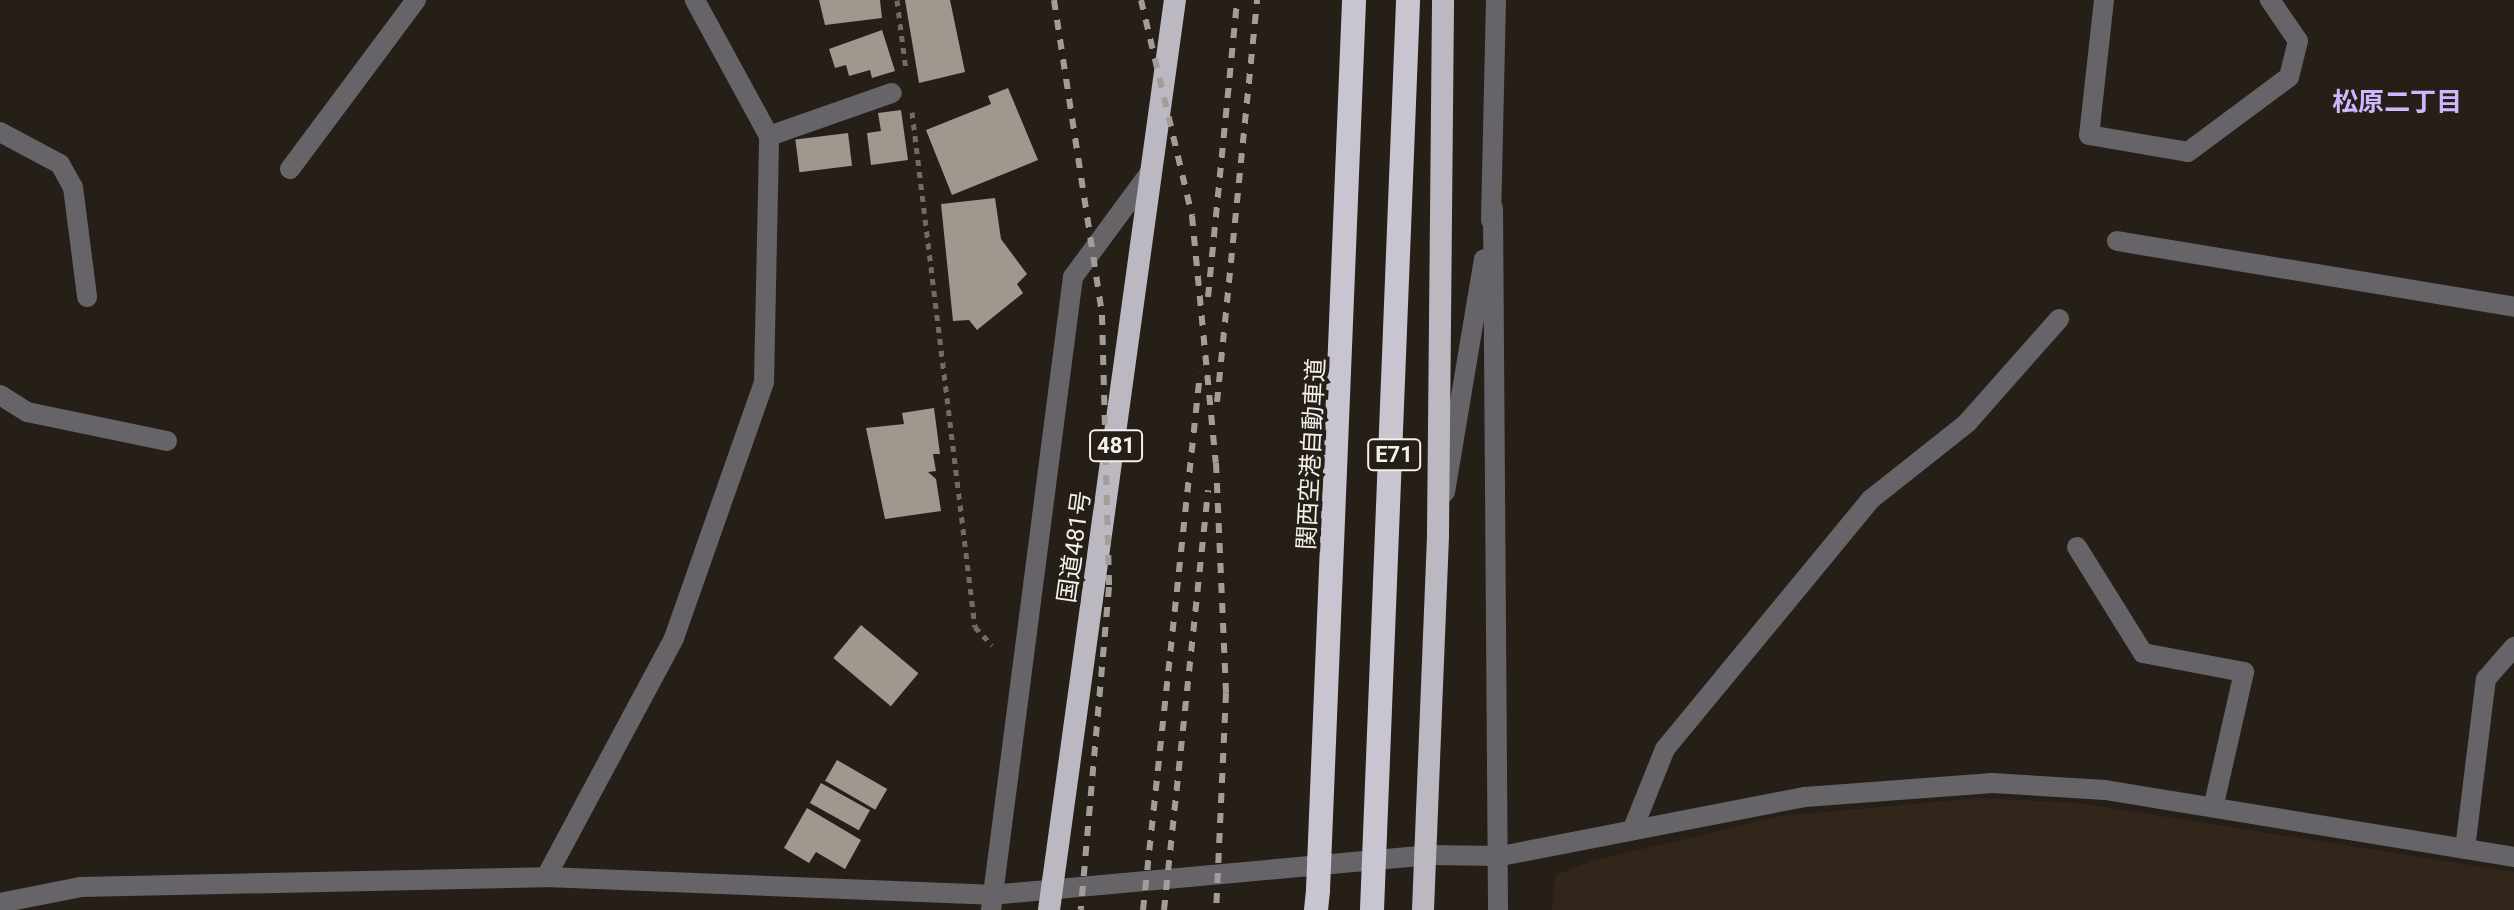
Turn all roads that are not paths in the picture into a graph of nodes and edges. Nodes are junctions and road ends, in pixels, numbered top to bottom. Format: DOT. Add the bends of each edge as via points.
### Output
graph roads {
  1 [pos="416,0"];
  2 [pos="695,0"];
  3 [pos="1175,0"];
  4 [pos="1354,0"];
  5 [pos="1408,0"];
  6 [pos="1443,0"];
  7 [pos="1496,0"];
  8 [pos="2104,0"];
  9 [pos="2270,0"];
  10 [pos="892,93"];
  11 [pos="0,132"];
  12 [pos="769,136"];
  13 [pos="1157,163"];
  14 [pos="290,169"];
  15 [pos="1493,208"];
  16 [pos="2117,241"];
  17 [pos="87,297"];
  18 [pos="2514,307"];
  19 [pos="2059,319"];
  20 [pos="0,395"];
  21 [pos="167,441"];
  22 [pos="1438,534"];
  23 [pos="2077,547"];
  24 [pos="2514,647"];
  25 [pos="2213,808"];
  26 [pos="1634,826"];
  27 [pos="2465,849"];
  28 [pos="1427,855"];
  29 [pos="1501,856"];
  30 [pos="2514,857"];
  31 [pos="546,877"];
  32 [pos="161,889"];
  33 [pos="1050,901"];
  34 [pos="0,903"];
  35 [pos="991,903"];
  36 [pos="154,910"];
  37 [pos="1316,910"];
  38 [pos="1372,910"];
  39 [pos="1423,910"];
  40 [pos="1498,910"];
  1 -- 14 [label="street"];
  2 -- 12 [label="street"];
  3 -- 13 [label="highway, 国道481号 / 481"];
  4 -- 37 [label="highway, 関西空港自動車道 / E71, bridge" via="1344,374"];
  5 -- 38 [label="highway, E71, bridge"];
  6 -- 22 [label="highway"];
  7 -- 15 [label="street"];
  8 -- 9 [label="street" via="2089,135 2188,152 2289,77 2298,41"];
  10 -- 12 [label="street"];
  11 -- 17 [label="street" via="60,164 73,187"];
  12 -- 31 [label="street" via="764,382 674,638"];
  13 -- 33 [label="highway, 国道481号 / 481"];
  13 -- 35 [label="street" via="1073,277"];
  15 -- 22 [label="street"];
  15 -- 29 [label="street"];
  16 -- 18 [label="street"];
  19 -- 26 [label="street" via="1967,423 1870,500 1665,749"];
  20 -- 21 [label="street" via="27,412"];
  22 -- 28 [label="highway"];
  23 -- 25 [label="street" via="2143,653 2244,672"];
  24 -- 27 [label="street" via="2486,679"];
  25 -- 26 [label="street" via="1992,783 1805,797"];
  25 -- 27 [label="street"];
  26 -- 29 [label="street"];
  27 -- 30 [label="street"];
  28 -- 29 [label="street"];
  28 -- 33 [label="street"];
  28 -- 39 [label="highway"];
  29 -- 40 [label="street"];
  31 -- 32 [label="street"];
  31 -- 35 [label="street"];
  32 -- 34 [label="street" via="81,887"];
  32 -- 36 [label="street"];
  33 -- 35 [label="street"];
}
